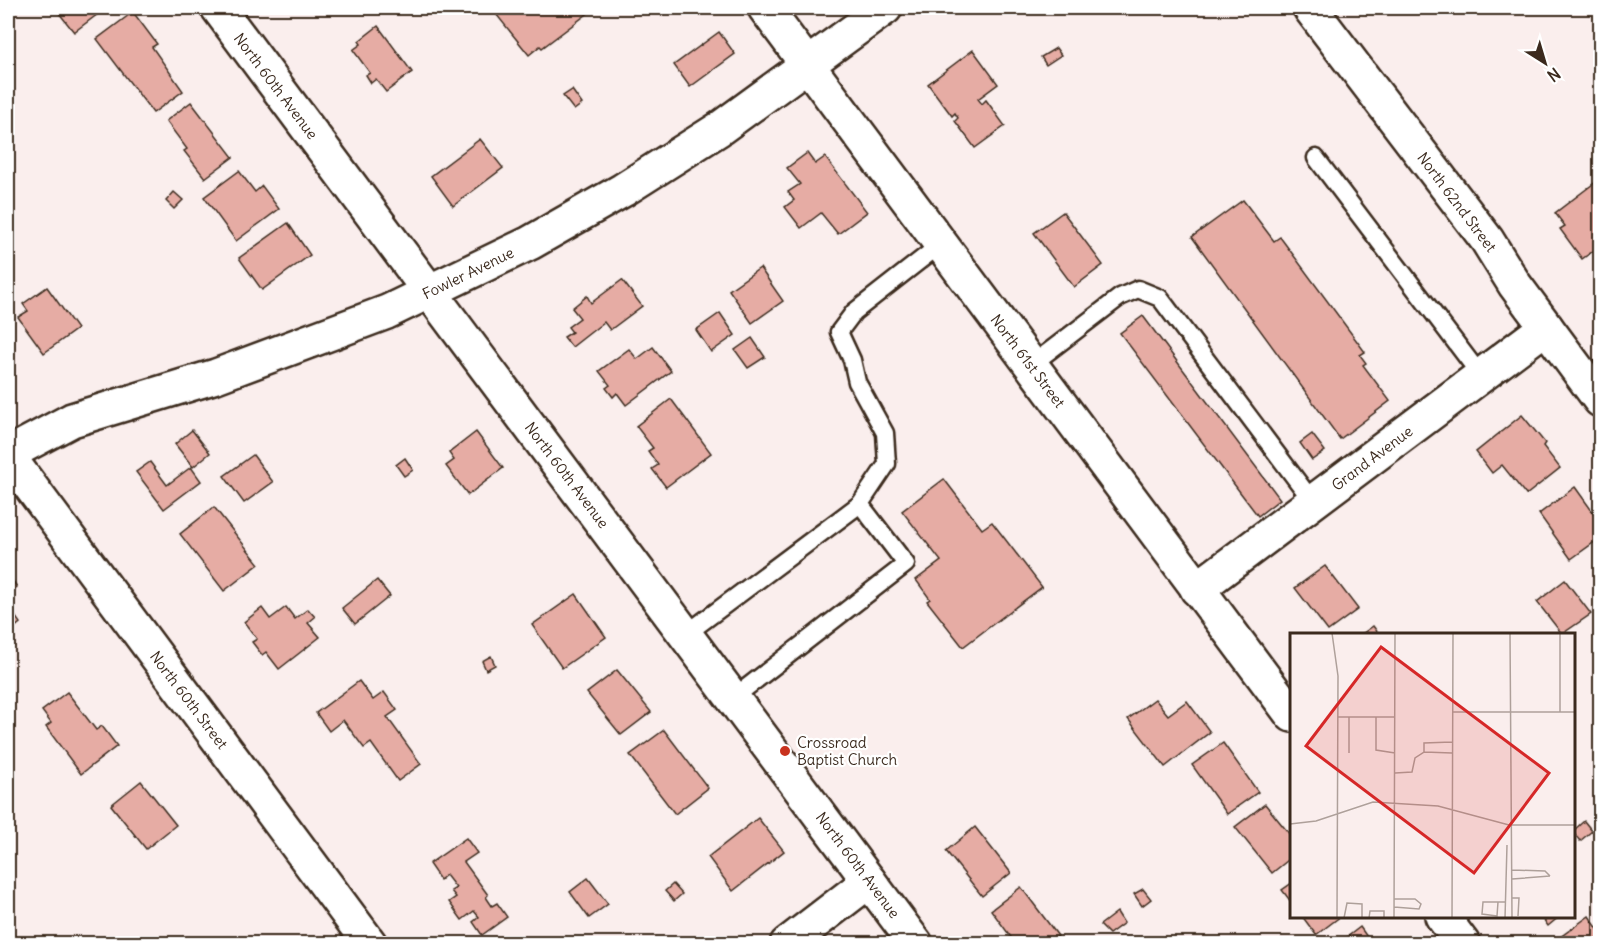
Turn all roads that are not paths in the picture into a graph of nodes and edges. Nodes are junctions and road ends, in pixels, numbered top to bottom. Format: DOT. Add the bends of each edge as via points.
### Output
graph roads {
  1 [pos="218,8"];
  2 [pos="765,8"];
  3 [pos="885,8"];
  4 [pos="1310,8"];
  5 [pos="808,65"];
  6 [pos="1316,158"];
  7 [pos="940,244"];
  8 [pos="430,291"];
  9 [pos="1546,327"];
  10 [pos="1031,365"];
  11 [pos="1481,376"];
  12 [pos="1600,399"];
  13 [pos="8,455"];
  14 [pos="1313,502"];
  15 [pos="860,504"];
  16 [pos="1197,589"];
  17 [pos="686,634"];
  18 [pos="733,698"];
  19 [pos="1290,712"];
  20 [pos="869,881"];
  21 [pos="1444,918"];
  22 [pos="370,944"];
  23 [pos="787,944"];
  24 [pos="916,944"];
  25 [pos="1463,944"];
  1 -- 8 [label="street, North 60th Avenue"];
  2 -- 5 [label="street, North 61st Street"];
  3 -- 5 [label="street, Fowler Avenue"];
  4 -- 9 [label="street, North 62nd Street" via="1487,240"];
  5 -- 7 [label="street, North 61st Street"];
  5 -- 8 [label="street, Fowler Avenue" via="624,190 531,243"];
  6 -- 11 [label="lane"];
  7 -- 10 [label="street, North 61st Street"];
  7 -- 15 [label="lane" via="854,312 838,332 852,360 857,382 885,433 887,464"];
  8 -- 13 [label="street, Fowler Avenue" via="387,312 216,376 72,420"];
  8 -- 17 [label="street, North 60th Avenue"];
  9 -- 11 [label="street, Grand Avenue"];
  9 -- 12 [label="street, North 62nd Street"];
  10 -- 14 [label="lane" via="1120,297 1138,289 1160,298"];
  10 -- 16 [label="street, North 61st Street"];
  11 -- 14 [label="street, Grand Avenue"];
  13 -- 22 [label="street, North 60th Street"];
  14 -- 16 [label="street, Grand Avenue"];
  15 -- 17 [label="lane"];
  15 -- 18 [label="lane" via="906,564"];
  16 -- 19 [label="street, North 61st Street"];
  17 -- 18 [label="street, North 60th Avenue"];
  18 -- 20 [label="street, North 60th Avenue"];
  20 -- 23 [label="street"];
  20 -- 24 [label="street, North 60th Avenue"];
  21 -- 25 [label="street"];
}
